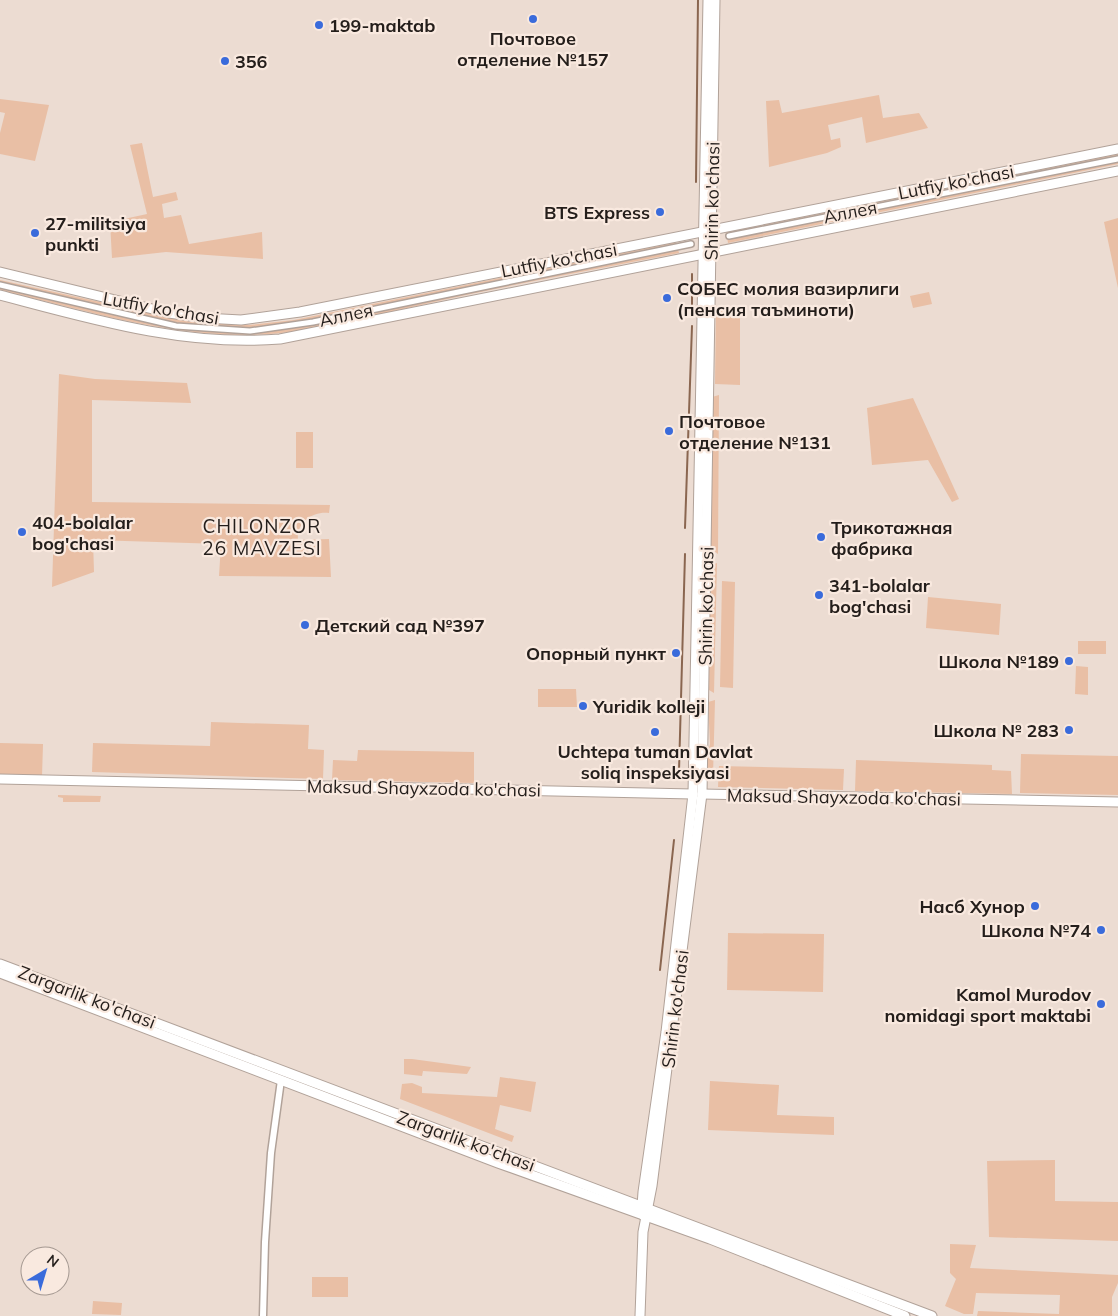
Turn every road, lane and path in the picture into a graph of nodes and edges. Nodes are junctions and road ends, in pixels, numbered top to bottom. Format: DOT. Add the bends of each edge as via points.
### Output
graph roads {
  1 [pos="708,0"];
  2 [pos="715,0"];
  3 [pos="1118,149"];
  4 [pos="1118,159"];
  5 [pos="1118,171"];
  6 [pos="708,230"];
  7 [pos="728,236"];
  8 [pos="691,244"];
  9 [pos="708,252"];
  10 [pos="0,272"];
  11 [pos="0,284"];
  12 [pos="0,296"];
  13 [pos="0,779"];
  14 [pos="698,794"];
  15 [pos="1118,802"];
  16 [pos="0,964"];
  17 [pos="0,973"];
  18 [pos="281,1080"];
  19 [pos="645,1210"];
  20 [pos="263,1316"];
  21 [pos="640,1316"];
  22 [pos="905,1316"];
  23 [pos="932,1316"];
  1 -- 6 [label="main road, Shirin ko'chasi"];
  2 -- 6 [label="main road, Shirin ko'chasi"];
  3 -- 6 [label="main road, Lutfiy ko'chasi"];
  4 -- 7 [label="street, Аллея"];
  5 -- 9 [label="main road, Lutfiy ko'chasi"];
  6 -- 9 [label="main road, Shirin ko'chasi"];
  6 -- 10 [label="main road, Lutfiy ko'chasi" via="300,312 241,320 169,313"];
  8 -- 11 [label="street, Аллея" via="313,322 250,331 176,326"];
  9 -- 12 [label="main road, Lutfiy ko'chasi" via="321,332 252,341 173,335"];
  9 -- 14 [label="main road, Shirin ko'chasi"];
  13 -- 14 [label="main road, Maksud Shayxzoda ko'chasi"];
  14 -- 15 [label="main road, Maksud Shayxzoda ko'chasi"];
  14 -- 19 [label="main road, Shirin ko'chasi"];
  16 -- 19 [label="main road, Zargarlik ko'chasi"];
  17 -- 18 [label="main road, Zargarlik ko'chasi"];
  18 -- 19 [label="main road, Zargarlik ko'chasi" via="498,1163"];
  18 -- 20 [label="street" via="271,1153"];
  19 -- 21 [label="main road, Shirin ko'chasi"];
  19 -- 22 [label="main road, Zargarlik ko'chasi"];
  19 -- 23 [label="main road, Zargarlik ko'chasi"];
}
